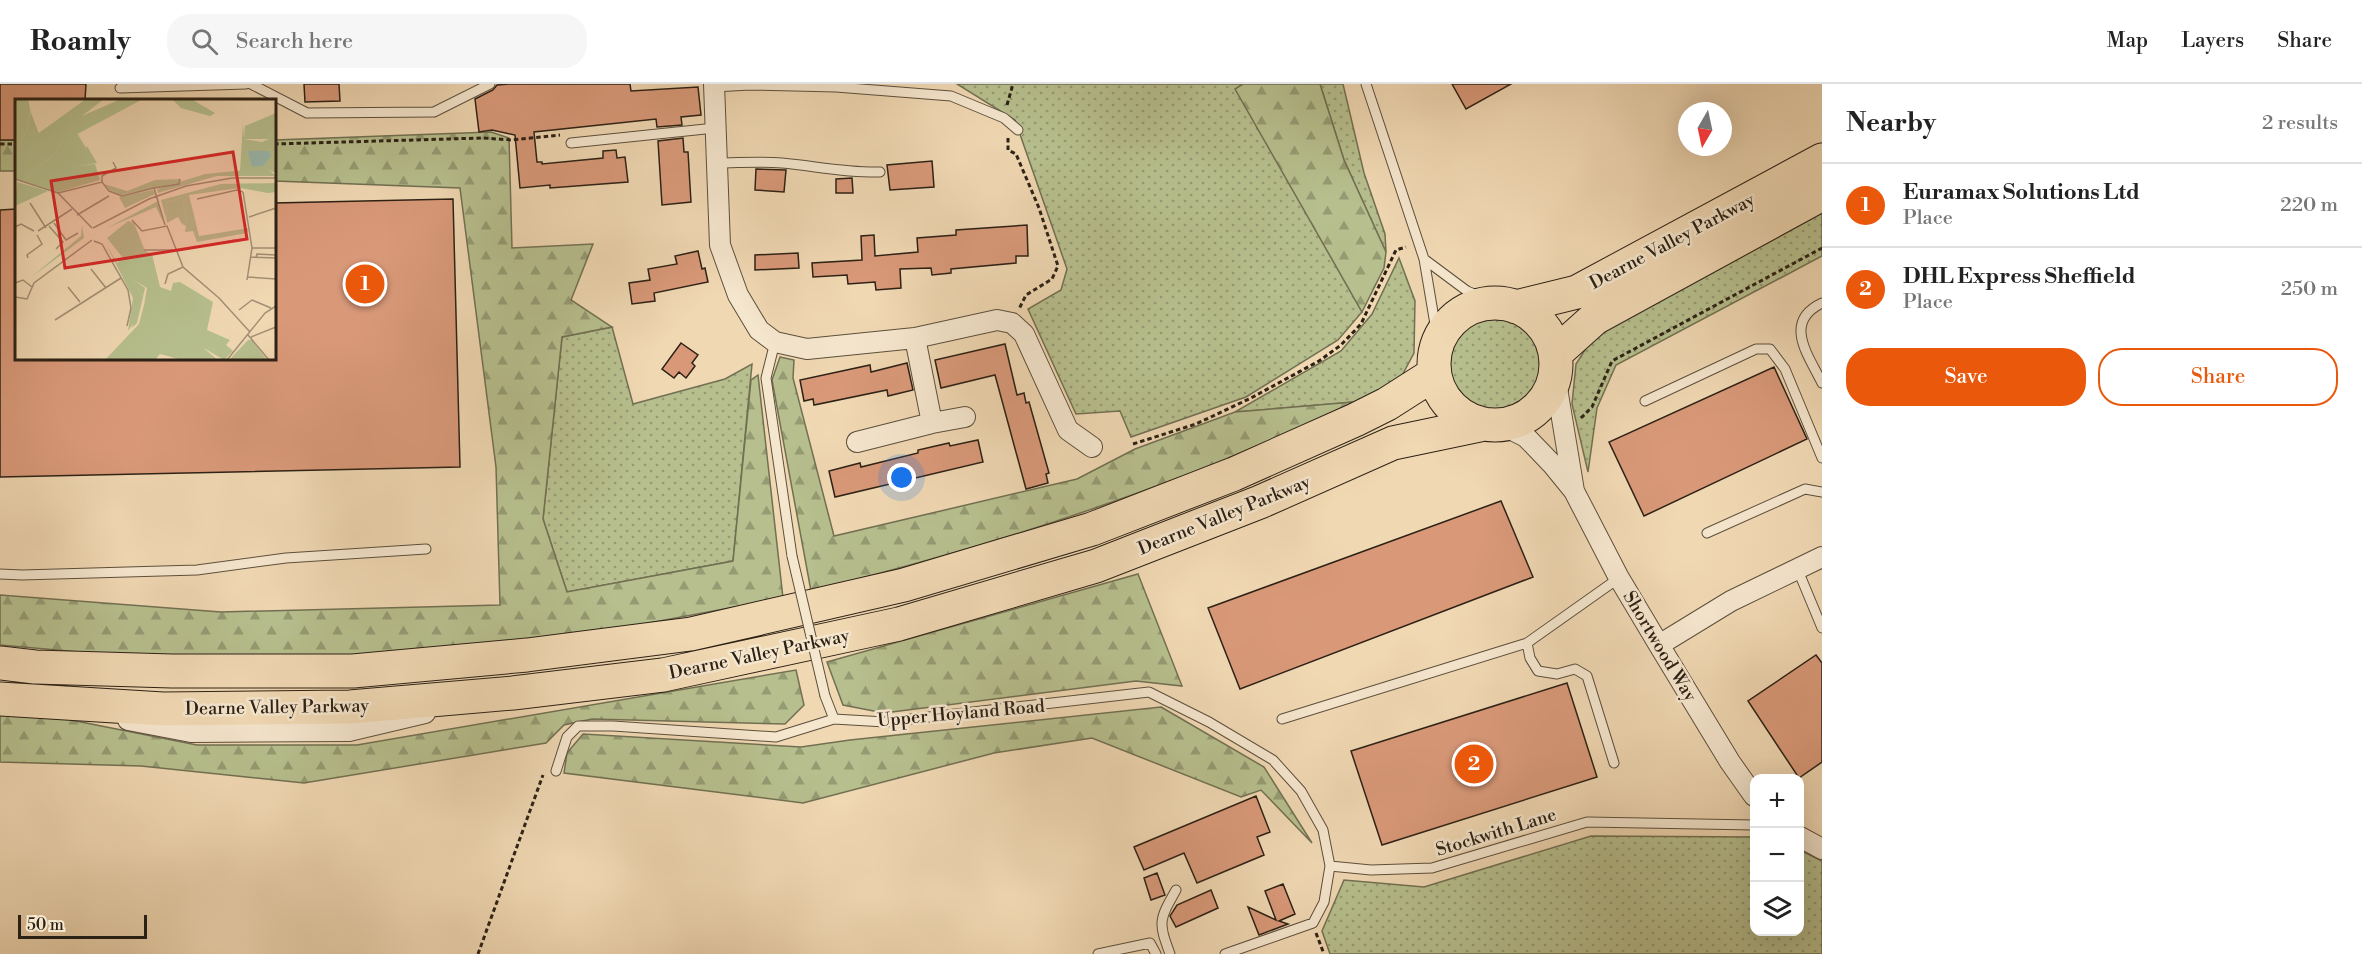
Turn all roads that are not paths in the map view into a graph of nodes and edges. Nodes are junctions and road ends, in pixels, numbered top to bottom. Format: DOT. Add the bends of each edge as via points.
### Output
graph roads {
  1 [pos="246,84"];
  2 [pos="251,84"];
  3 [pos="490,84"];
  4 [pos="1366,84"];
  5 [pos="714,86"];
  6 [pos="120,88"];
  7 [pos="715,128"];
  8 [pos="1018,129"];
  9 [pos="571,138"];
  10 [pos="1822,160"];
  11 [pos="716,163"];
  12 [pos="880,172"];
  13 [pos="1822,194"];
  14 [pos="1425,259"];
  15 [pos="1822,303"];
  16 [pos="1507,305"];
  17 [pos="915,338"];
  18 [pos="775,342"];
  19 [pos="1438,342"];
  20 [pos="1555,365"];
  21 [pos="1434,374"];
  22 [pos="1822,383"];
  23 [pos="1645,401"];
  24 [pos="965,417"];
  25 [pos="932,423"];
  26 [pos="1492,424"];
  27 [pos="857,442"];
  28 [pos="1092,447"];
  29 [pos="1822,458"];
  30 [pos="1574,491"];
  31 [pos="1822,492"];
  32 [pos="1707,533"];
  33 [pos="426,549"];
  34 [pos="1822,557"];
  35 [pos="1797,568"];
  36 [pos="0,574"];
  37 [pos="1619,578"];
  38 [pos="1822,628"];
  39 [pos="1527,643"];
  40 [pos="1659,645"];
  41 [pos="0,663"];
  42 [pos="0,699"];
  43 [pos="834,719"];
  44 [pos="1282,719"];
  45 [pos="1614,763"];
  46 [pos="556,771"];
  47 [pos="1750,789"];
  48 [pos="1750,825"];
  49 [pos="1804,839"];
  50 [pos="1822,849"];
  51 [pos="1330,866"];
  52 [pos="1176,890"];
  53 [pos="1098,954"];
  54 [pos="1156,954"];
  55 [pos="1170,954"];
  56 [pos="1225,954"];
  1 -- 6 [label="lane"];
  2 -- 3 [label="lane" via="307,113 434,112"];
  4 -- 14 [label="lane"];
  5 -- 7 [label="street"];
  5 -- 8 [label="lane" via="836,87 951,96 1004,118"];
  7 -- 9 [label="lane"];
  7 -- 11 [label="street"];
  10 -- 16 [label="highway, Dearne Valley Parkway" via="1577,292"];
  11 -- 12 [label="lane" via="778,162"];
  11 -- 18 [label="street" via="720,245 738,295 759,330"];
  13 -- 20 [label="highway, Dearne Valley Parkway" via="1595,318"];
  14 -- 16 [label="lane" via="1467,291"];
  14 -- 19 [label="lane"];
  15 -- 22 [label="lane" via="1802,319 1799,328"];
  16 -- 19 [label="highway" via="1478,305 1461,313 1447,325"];
  16 -- 20 [label="highway" via="1530,314 1542,325 1551,339"];
  17 -- 18 [label="street" via="807,349"];
  17 -- 25 [label="street"];
  17 -- 28 [label="street" via="997,320 1012,323 1024,334 1068,430"];
  18 -- 43 [label="lane, bridge" via="766,378 792,556"];
  19 -- 21 [label="highway"];
  20 -- 26 [label="highway" via="1548,394 1536,409 1519,420"];
  20 -- 30 [label="street, Shortwood Way"];
  21 -- 26 [label="highway" via="1453,409 1468,419"];
  21 -- 41 [label="highway, Dearne Valley Parkway" via="1355,420 1234,474 1092,529 904,585 691,634 527,655 353,671 172,671"];
  23 -- 29 [label="lane" via="1756,349 1770,349 1785,369"];
  24 -- 25 [label="street"];
  25 -- 27 [label="street"];
  26 -- 30 [label="street, Shortwood Way" via="1526,437"];
  26 -- 42 [label="highway, Dearne Valley Parkway" via="1393,443 1260,502 1096,566 899,624 663,675 350,707 163,709"];
  30 -- 37 [label="street, Shortwood Way"];
  31 -- 32 [label="lane" via="1805,489"];
  33 -- 36 [label="lane" via="286,558 196,570"];
  34 -- 35 [label="street"];
  35 -- 38 [label="lane"];
  35 -- 40 [label="street" via="1731,600"];
  37 -- 39 [label="lane"];
  37 -- 40 [label="street, Shortwood Way"];
  39 -- 44 [label="lane"];
  39 -- 45 [label="lane" via="1538,671 1557,674 1575,669 1587,676"];
  40 -- 47 [label="street, Shortwood Way"];
  43 -- 46 [label="lane" via="776,737 578,726 567,737"];
  43 -- 51 [label="lane, Upper Hoyland Road" via="885,723 1149,692 1273,760 1301,791 1323,830"];
  48 -- 51 [label="lane, Stockwith Lane" via="1587,822 1432,868 1371,870"];
  49 -- 50 [label="street"];
  51 -- 56 [label="lane" via="1324,902 1313,923"];
  52 -- 55 [label="lane" via="1163,913 1160,928"];
  53 -- 54 [label="lane" via="1150,943"];
}
